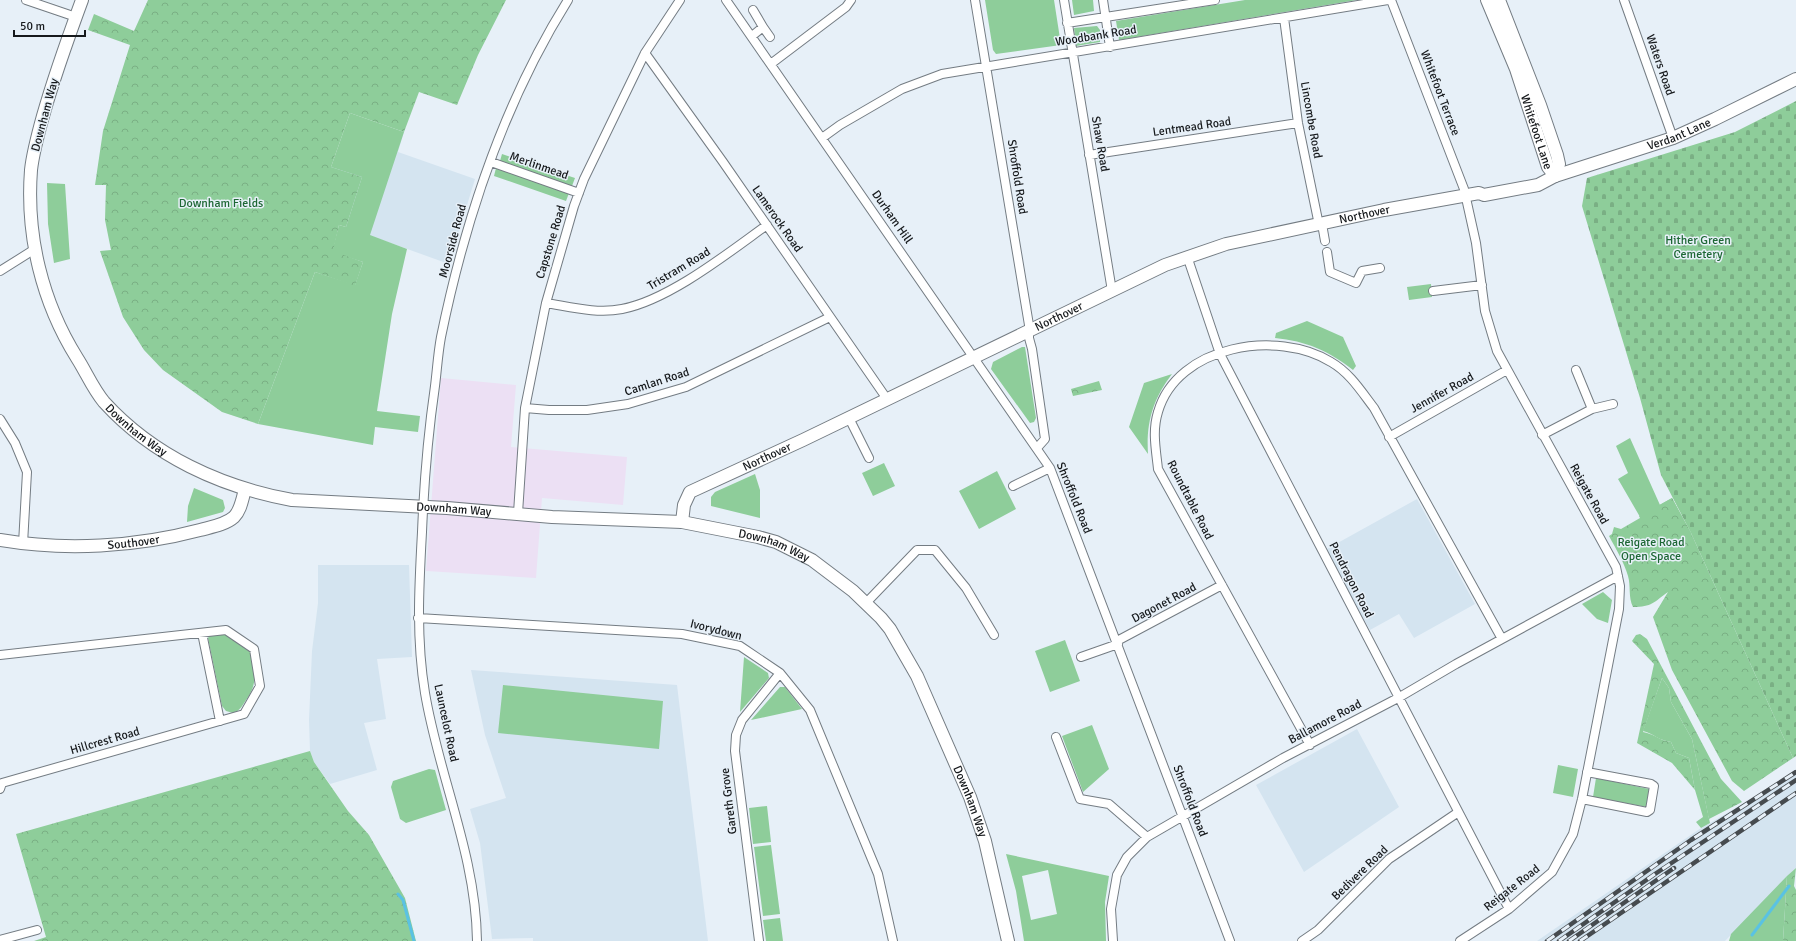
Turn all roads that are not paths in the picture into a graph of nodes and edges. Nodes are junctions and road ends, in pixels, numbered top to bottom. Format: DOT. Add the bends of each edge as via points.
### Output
graph roads {
  1 [pos="26,0"];
  2 [pos="82,0"];
  3 [pos="568,0"];
  4 [pos="680,0"];
  5 [pos="726,0"];
  6 [pos="851,0"];
  7 [pos="975,0"];
  8 [pos="1064,0"];
  9 [pos="1102,0"];
  10 [pos="1215,0"];
  11 [pos="1388,0"];
  12 [pos="1391,0"];
  13 [pos="1487,0"];
  14 [pos="1499,0"];
  15 [pos="1624,0"];
  16 [pos="1191,2"];
  17 [pos="752,10"];
  18 [pos="76,17"];
  19 [pos="1105,17"];
  20 [pos="1284,18"];
  21 [pos="1067,23"];
  22 [pos="763,27"];
  23 [pos="752,36"];
  24 [pos="770,37"];
  25 [pos="1110,47"];
  26 [pos="1072,52"];
  27 [pos="645,53"];
  28 [pos="772,63"];
  29 [pos="986,66"];
  30 [pos="1796,79"];
  31 [pos="1298,124"];
  32 [pos="822,138"];
  33 [pos="1673,138"];
  34 [pos="1089,155"];
  35 [pos="490,162"];
  36 [pos="1555,176"];
  37 [pos="579,193"];
  38 [pos="1465,196"];
  39 [pos="767,225"];
  40 [pos="1320,225"];
  41 [pos="1325,241"];
  42 [pos="35,249"];
  43 [pos="1327,252"];
  44 [pos="1187,256"];
  45 [pos="1380,268"];
  46 [pos="0,271"];
  47 [pos="1482,285"];
  48 [pos="1433,290"];
  49 [pos="1112,291"];
  50 [pos="546,303"];
  51 [pos="830,317"];
  52 [pos="1029,332"];
  53 [pos="1220,354"];
  54 [pos="975,357"];
  55 [pos="1507,370"];
  56 [pos="1576,370"];
  57 [pos="887,399"];
  58 [pos="1614,404"];
  59 [pos="525,408"];
  60 [pos="1592,409"];
  61 [pos="0,418"];
  62 [pos="849,418"];
  63 [pos="1542,435"];
  64 [pos="1389,436"];
  65 [pos="1037,448"];
  66 [pos="869,458"];
  67 [pos="1050,468"];
  68 [pos="1013,486"];
  69 [pos="245,490"];
  70 [pos="423,507"];
  71 [pos="518,513"];
  72 [pos="682,522"];
  73 [pos="0,540"];
  74 [pos="23,544"];
  75 [pos="1618,576"];
  76 [pos="1222,585"];
  77 [pos="866,603"];
  78 [pos="418,618"];
  79 [pos="202,633"];
  80 [pos="994,635"];
  81 [pos="1502,639"];
  82 [pos="1118,642"];
  83 [pos="0,654"];
  84 [pos="1081,657"];
  85 [pos="780,673"];
  86 [pos="1398,698"];
  87 [pos="220,721"];
  88 [pos="1056,737"];
  89 [pos="1310,745"];
  90 [pos="1587,772"];
  91 [pos="0,789"];
  92 [pos="1582,798"];
  93 [pos="1457,813"];
  94 [pos="1183,817"];
  95 [pos="1147,837"];
  96 [pos="1509,909"];
  97 [pos="37,930"];
  98 [pos="0,940"];
  99 [pos="477,941"];
  100 [pos="758,941"];
  101 [pos="893,941"];
  102 [pos="1008,941"];
  103 [pos="1113,941"];
  104 [pos="1230,941"];
  105 [pos="1302,941"];
  106 [pos="1460,941"];
  1 -- 18 [label="street"];
  2 -- 18 [label="street, Downham Way"];
  3 -- 35 [label="street, Moorside Road" via="519,92"];
  4 -- 27 [label="street, Capstone Road"];
  5 -- 23 [label="street, Durham Hill"];
  6 -- 28 [label="street" via="846,8"];
  7 -- 29 [label="street, Shroffold Road"];
  8 -- 21 [label="street, Shaw Road"];
  9 -- 19 [label="street"];
  10 -- 16 [label="street, Woodbank Road"];
  11 -- 20 [label="street, Woodbank Road"];
  12 -- 38 [label="street, Whitefoot Terrace"];
  13 -- 36 [label="street, Whitefoot Lane" via="1516,69 1548,167"];
  14 -- 36 [label="street, Whitefoot Lane" via="1540,105 1559,164"];
  15 -- 33 [label="street, Waters Road"];
  16 -- 19 [label="street, Woodbank Road"];
  17 -- 22 [label="street"];
  18 -- 42 [label="street, Downham Way" via="51,88 31,169 30,199"];
  19 -- 21 [label="street, Woodbank Road"];
  19 -- 25 [label="street"];
  20 -- 25 [label="street, Woodbank Road"];
  20 -- 31 [label="street, Lincombe Road"];
  21 -- 26 [label="street, Shaw Road"];
  22 -- 23 [label="street"];
  22 -- 24 [label="street"];
  23 -- 28 [label="street, Durham Hill"];
  25 -- 26 [label="street, Woodbank Road"];
  26 -- 29 [label="street, Woodbank Road"];
  26 -- 34 [label="street, Shaw Road"];
  27 -- 37 [label="street, Capstone Road"];
  27 -- 39 [label="street, Lamerock Road"];
  28 -- 32 [label="street, Durham Hill"];
  29 -- 32 [label="street, Woodbank Road" via="942,74 902,89"];
  29 -- 52 [label="street, Shroffold Road"];
  30 -- 33 [label="street, Verdant Lane"];
  31 -- 34 [label="street, Lentmead Road"];
  31 -- 40 [label="street, Lincombe Road"];
  32 -- 54 [label="street, Durham Hill"];
  33 -- 36 [label="street, Verdant Lane"];
  34 -- 49 [label="street, Shaw Road"];
  35 -- 37 [label="street, Merlinmead"];
  35 -- 70 [label="street, Moorside Road" via="466,237 441,338"];
  36 -- 38 [label="street, Northover" via="1538,185"];
  37 -- 50 [label="street, Capstone Road"];
  38 -- 40 [label="street, Northover" via="1384,210"];
  38 -- 47 [label="street, Reigate Road"];
  39 -- 50 [label="street, Tristram Road" via="654,300 622,309 594,311"];
  39 -- 51 [label="street, Lamerock Road"];
  40 -- 41 [label="street, Lincombe Road"];
  40 -- 44 [label="street, Northover" via="1226,244"];
  42 -- 46 [label="street"];
  42 -- 69 [label="street, Downham Way" via="40,277 54,317 95,390 104,401 133,429 173,458"];
  43 -- 45 [label="street" via="1330,272 1356,283 1362,271"];
  44 -- 49 [label="street, Northover"];
  44 -- 53 [label="street, Pendragon Road"];
  47 -- 48 [label="street"];
  47 -- 55 [label="street, Reigate Road" via="1490,330"];
  49 -- 52 [label="street, Northover"];
  50 -- 59 [label="street, Capstone Road"];
  51 -- 57 [label="street, Lamerock Road"];
  51 -- 59 [label="street, Camlan Road" via="686,387 628,404 587,410"];
  52 -- 54 [label="street, Northover"];
  52 -- 65 [label="street, Shroffold Road" via="1045,439"];
  53 -- 64 [label="street, Roundtable Road" via="1244,347 1272,344 1296,348 1330,361 1350,376 1374,408"];
  53 -- 76 [label="street, Roundtable Road" via="1188,367 1169,390 1158,411 1154,433 1158,469"];
  53 -- 86 [label="street, Pendragon Road"];
  54 -- 57 [label="street, Northover"];
  54 -- 65 [label="street, Durham Hill"];
  55 -- 63 [label="street, Reigate Road"];
  55 -- 64 [label="street, Jennifer Road"];
  56 -- 60 [label="street"];
  57 -- 62 [label="street, Northover"];
  58 -- 60 [label="street"];
  59 -- 71 [label="street, Capstone Road"];
  60 -- 63 [label="street"];
  61 -- 74 [label="street" via="15,443 27,472"];
  62 -- 66 [label="street"];
  62 -- 72 [label="street, Northover" via="690,492 684,505"];
  63 -- 75 [label="street, Reigate Road" via="1616,567"];
  64 -- 81 [label="street, Roundtable Road"];
  65 -- 67 [label="street, Shroffold Road"];
  67 -- 68 [label="street"];
  67 -- 82 [label="street, Shroffold Road"];
  69 -- 70 [label="street, Downham Way" via="292,500"];
  69 -- 74 [label="street, Southover" via="239,510 233,518 219,525 187,534 104,545"];
  70 -- 71 [label="street, Downham Way"];
  70 -- 78 [label="street, Launcelot Road"];
  71 -- 72 [label="street, Downham Way" via="552,517"];
  72 -- 77 [label="street, Downham Way" via="758,536 795,550 833,575"];
  73 -- 74 [label="street, Southover"];
  75 -- 81 [label="street, Ballamore Road"];
  75 -- 90 [label="street, Reigate Road" via="1621,595 1619,609"];
  76 -- 82 [label="street, Dagonet Road"];
  76 -- 89 [label="street, Roundtable Road"];
  77 -- 80 [label="street" via="917,550 935,550 966,588"];
  77 -- 102 [label="street, Downham Way" via="890,629 917,676 970,797 985,841"];
  78 -- 85 [label="street, Ivorydown" via="682,634 740,646"];
  78 -- 99 [label="street, Launcelot Road" via="425,693 470,866"];
  79 -- 83 [label="street, Hillcrest Road"];
  79 -- 87 [label="street"];
  79 -- 87 [label="street, Hillcrest Road" via="226,630 254,649 260,686 244,714"];
  81 -- 86 [label="street, Ballamore Road"];
  82 -- 84 [label="street, Dagonet Road"];
  82 -- 94 [label="street, Shroffold Road"];
  85 -- 100 [label="street, Gareth Grove" via="742,720 736,735 735,751"];
  85 -- 101 [label="street, Ivorydown" via="813,717 878,874"];
  86 -- 89 [label="street, Ballamore Road"];
  86 -- 93 [label="street, Pendragon Road"];
  87 -- 91 [label="street, Hillcrest Road" via="2,783"];
  88 -- 95 [label="street" via="1080,799 1109,804"];
  89 -- 94 [label="street, Ballamore Road"];
  90 -- 92 [label="street, Reigate Road"];
  90 -- 92 [label="street" via="1651,784 1654,790 1650,810 1647,812"];
  92 -- 96 [label="street, Reigate Road" via="1573,834 1552,872"];
  93 -- 96 [label="street, Pendragon Road"];
  93 -- 105 [label="street, Bedivere Road" via="1389,859 1318,930"];
  94 -- 95 [label="street, Ballamore Road"];
  94 -- 104 [label="street, Shroffold Road"];
  95 -- 103 [label="street, Ballamore Road" via="1127,856 1117,875 1111,908"];
  96 -- 106 [label="street, Reigate Road"];
  97 -- 98 [label="street"];
}
